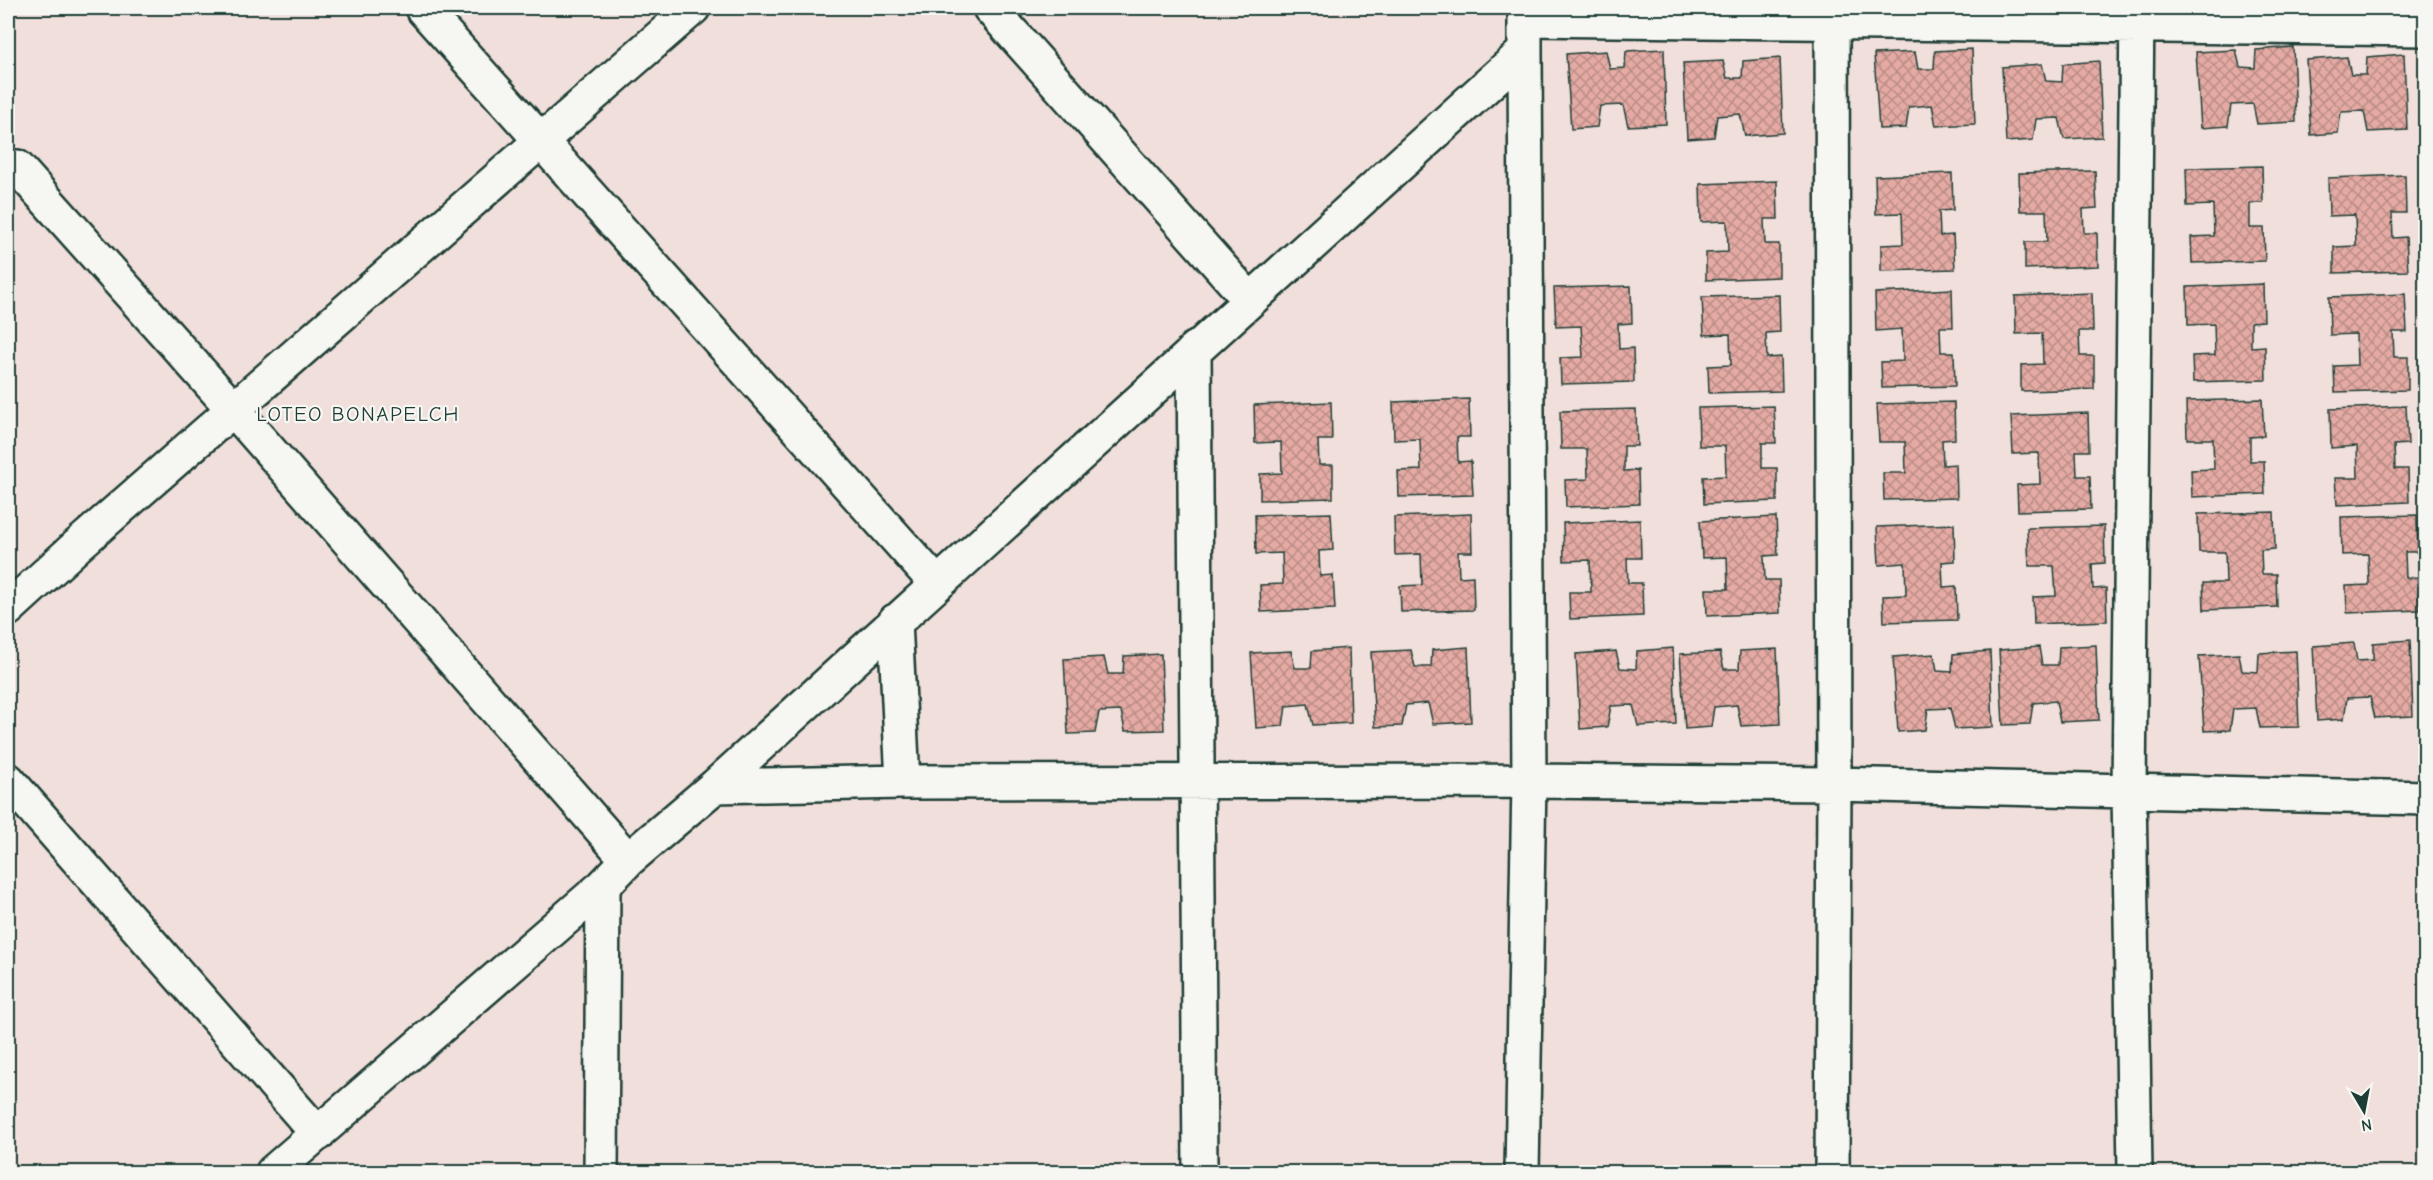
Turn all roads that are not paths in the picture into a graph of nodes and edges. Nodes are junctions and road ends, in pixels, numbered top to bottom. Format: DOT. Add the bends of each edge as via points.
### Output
graph roads {
  1 [pos="422,8"];
  2 [pos="693,8"];
  3 [pos="990,8"];
  4 [pos="1832,15"];
  5 [pos="2136,18"];
  6 [pos="1525,26"];
  7 [pos="2426,29"];
  8 [pos="540,139"];
  9 [pos="17,167"];
  10 [pos="1249,299"];
  11 [pos="1194,349"];
  12 [pos="234,410"];
  13 [pos="937,584"];
  14 [pos="8,609"];
  15 [pos="895,621"];
  16 [pos="8,780"];
  17 [pos="1529,781"];
  18 [pos="903,782"];
  19 [pos="1198,782"];
  20 [pos="1834,784"];
  21 [pos="715,786"];
  22 [pos="2129,790"];
  23 [pos="2426,798"];
  24 [pos="628,860"];
  25 [pos="603,886"];
  26 [pos="318,1134"];
  27 [pos="273,1173"];
  28 [pos="601,1173"];
  29 [pos="1200,1173"];
  30 [pos="1522,1173"];
  31 [pos="1832,1173"];
  32 [pos="2135,1173"];
  1 -- 8 [label="street"];
  2 -- 8 [label="street"];
  3 -- 10 [label="street"];
  4 -- 5 [label="street"];
  4 -- 6 [label="street"];
  4 -- 20 [label="street"];
  5 -- 7 [label="street"];
  5 -- 22 [label="street"];
  6 -- 10 [label="street"];
  6 -- 17 [label="street"];
  8 -- 12 [label="street"];
  8 -- 13 [label="street"];
  9 -- 12 [label="street"];
  10 -- 11 [label="street"];
  11 -- 13 [label="street"];
  11 -- 19 [label="street"];
  12 -- 14 [label="street"];
  12 -- 24 [label="street"];
  13 -- 15 [label="street"];
  15 -- 18 [label="street"];
  15 -- 21 [label="street"];
  16 -- 26 [label="street"];
  17 -- 19 [label="street"];
  17 -- 20 [label="street"];
  17 -- 30 [label="street"];
  18 -- 19 [label="street"];
  18 -- 21 [label="street"];
  19 -- 29 [label="street"];
  20 -- 22 [label="street"];
  20 -- 31 [label="street"];
  21 -- 24 [label="street"];
  22 -- 23 [label="street"];
  22 -- 32 [label="street"];
  24 -- 25 [label="street"];
  25 -- 26 [label="street"];
  25 -- 28 [label="street"];
  26 -- 27 [label="street"];
}
